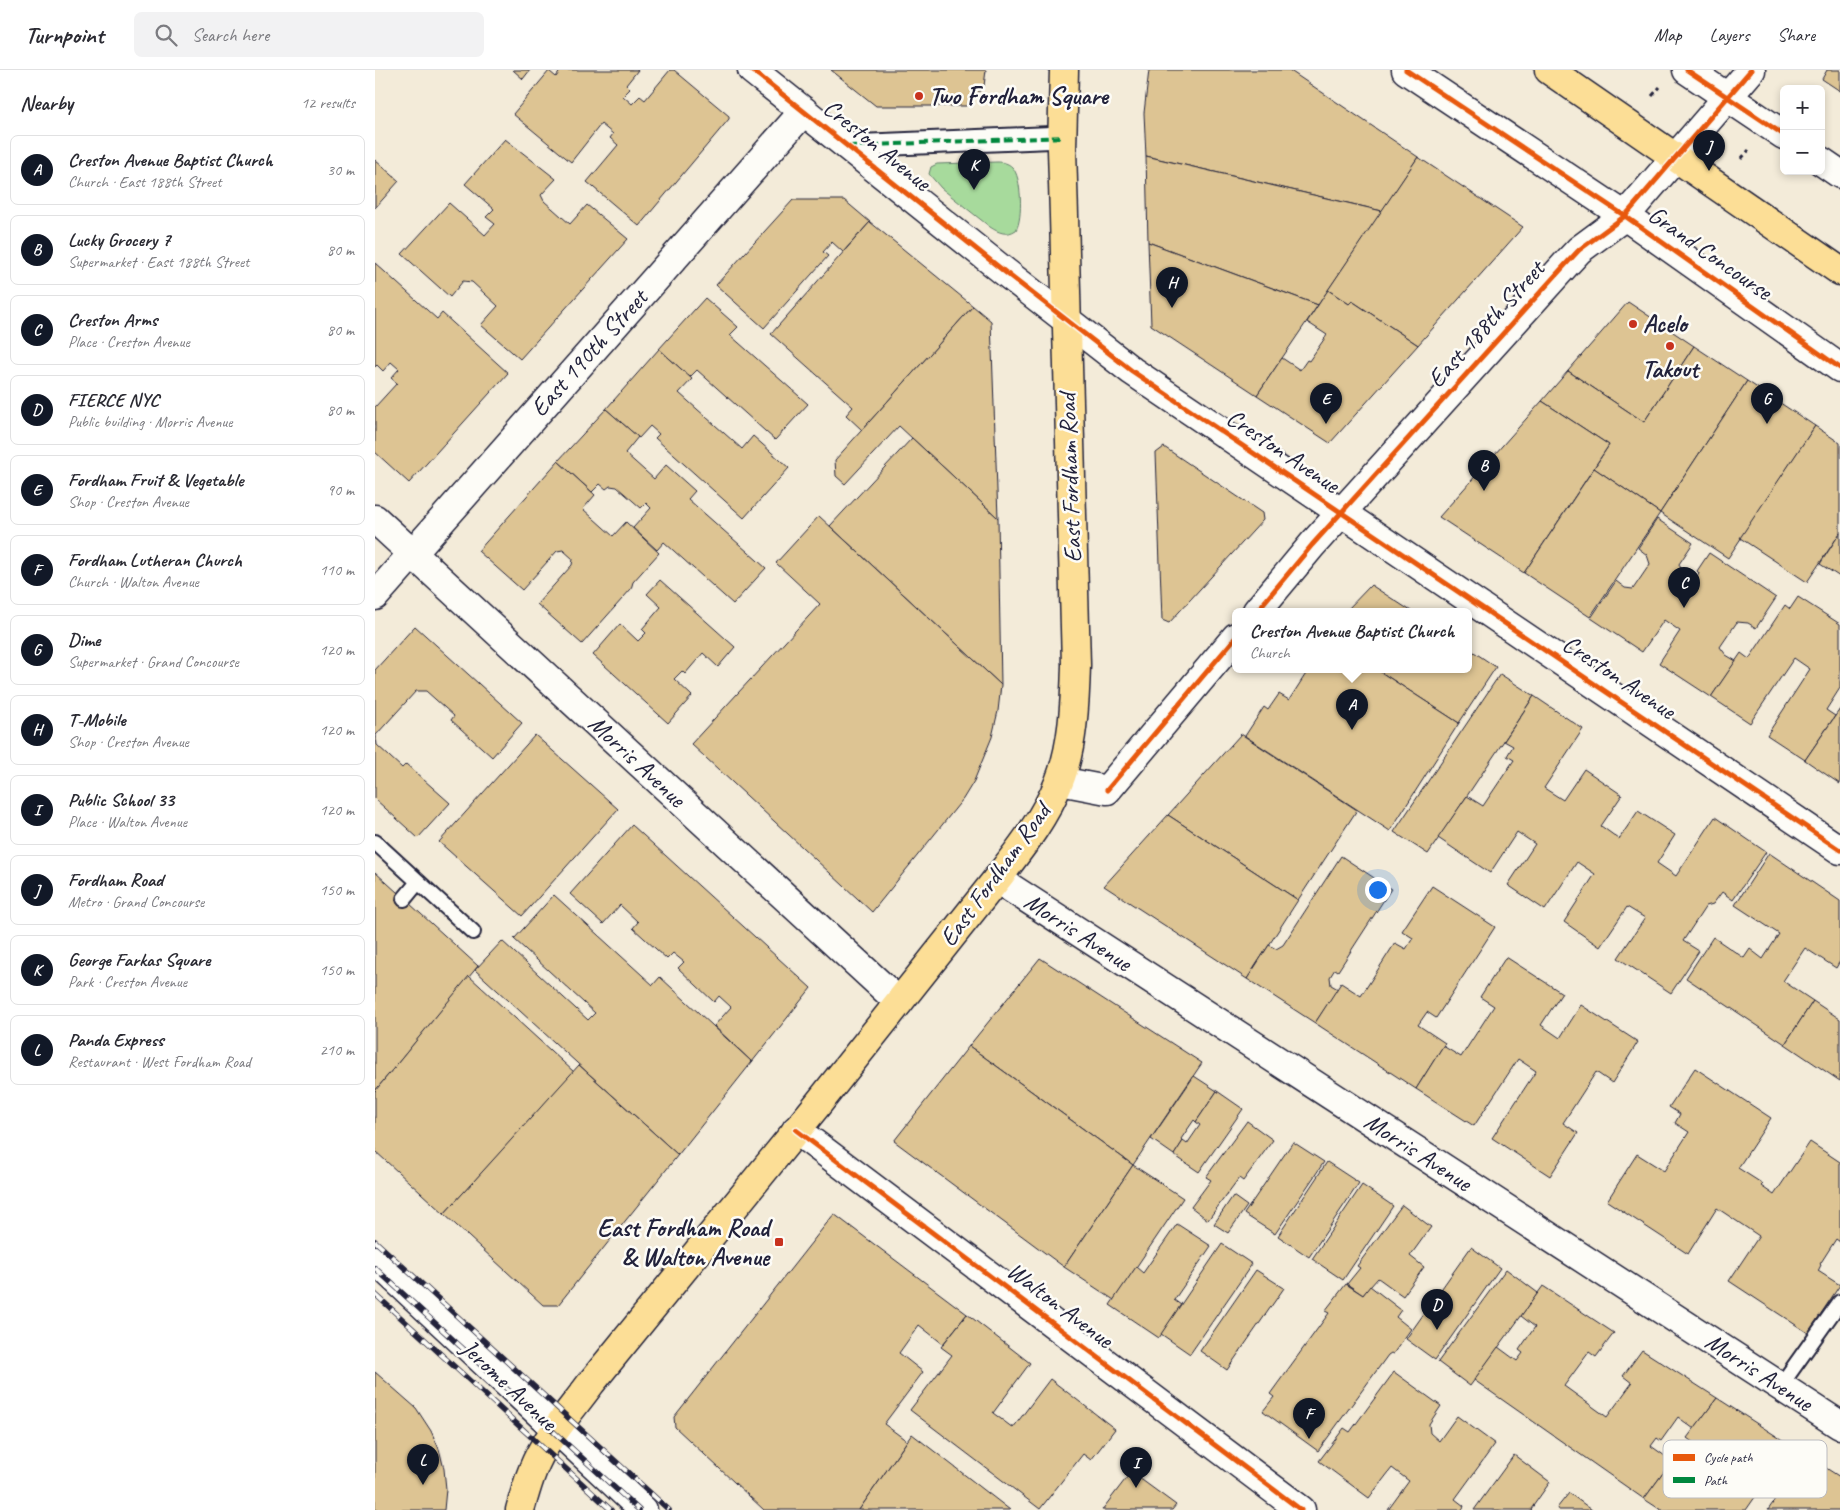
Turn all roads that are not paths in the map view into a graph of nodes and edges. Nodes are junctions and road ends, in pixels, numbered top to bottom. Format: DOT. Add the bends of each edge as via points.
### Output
graph roads {
  1 [pos="752,70"];
  2 [pos="1064,70"];
  3 [pos="1407,70"];
  4 [pos="1549,70"];
  5 [pos="1687,70"];
  6 [pos="1751,70"];
  7 [pos="1728,97"];
  8 [pos="804,111"];
  9 [pos="1780,132"];
  10 [pos="1063,136"];
  11 [pos="848,146"];
  12 [pos="1677,157"];
  13 [pos="1825,164"];
  14 [pos="1840,174"];
  15 [pos="1625,216"];
  16 [pos="1840,270"];
  17 [pos="1066,319"];
  18 [pos="1840,368"];
  19 [pos="1343,513"];
  20 [pos="375,519"];
  21 [pos="412,553"];
  22 [pos="375,596"];
  23 [pos="1260,608"];
  24 [pos="1232,641"];
  25 [pos="1060,781"];
  26 [pos="375,842"];
  27 [pos="1840,850"];
  28 [pos="997,879"];
  29 [pos="418,882"];
  30 [pos="404,899"];
  31 [pos="473,932"];
  32 [pos="899,1002"];
  33 [pos="796,1130"];
  34 [pos="375,1260"];
  35 [pos="1840,1302"];
  36 [pos="1781,1385"];
  37 [pos="1840,1424"];
  38 [pos="556,1430"];
  39 [pos="520,1510"];
  40 [pos="643,1510"];
  41 [pos="1301,1510"];
  1 -- 8 [label="street, Creston Avenue"];
  2 -- 10 [label="main road, East Fordham Road"];
  3 -- 15 [label="street, Grand Concourse"];
  4 -- 12 [label="main road"];
  5 -- 7 [label="street"];
  6 -- 7 [label="street, East 188th Street"];
  7 -- 9 [label="street"];
  7 -- 12 [label="street, East 188th Street"];
  8 -- 11 [label="street, Creston Avenue"];
  8 -- 21 [label="street, East 190th Street"];
  10 -- 11 [label="street"];
  10 -- 17 [label="main road, East Fordham Road"];
  11 -- 17 [label="street, Creston Avenue"];
  12 -- 15 [label="street, East 188th Street"];
  12 -- 16 [label="main road"];
  13 -- 14 [label="street"];
  15 -- 18 [label="street, Grand Concourse"];
  15 -- 19 [label="street, East 188th Street" via="1579,250"];
  17 -- 19 [label="street, Creston Avenue" via="1132,372"];
  17 -- 25 [label="main road, East Fordham Road" via="1076,694"];
  19 -- 23 [label="street, East 188th Street"];
  19 -- 27 [label="street, Creston Avenue"];
  20 -- 21 [label="street, Morris Avenue"];
  21 -- 22 [label="street, East 190th Street"];
  21 -- 32 [label="street, Morris Avenue"];
  24 -- 25 [label="street" via="1107,790"];
  25 -- 28 [label="main road, East Fordham Road" via="1023,845"];
  26 -- 29 [label="lane"];
  28 -- 32 [label="main road, East Fordham Road"];
  28 -- 36 [label="street, Morris Avenue"];
  29 -- 30 [label="lane"];
  29 -- 31 [label="lane"];
  32 -- 33 [label="main road, East Fordham Road"];
  33 -- 38 [label="main road, East Fordham Road"];
  33 -- 41 [label="street, Walton Avenue"];
  34 -- 38 [label="street, Jerome Avenue"];
  35 -- 36 [label="lane"];
  36 -- 37 [label="street, Morris Avenue"];
  38 -- 39 [label="main road, East Fordham Road" via="534,1467"];
  38 -- 40 [label="street, Jerome Avenue"];
}
